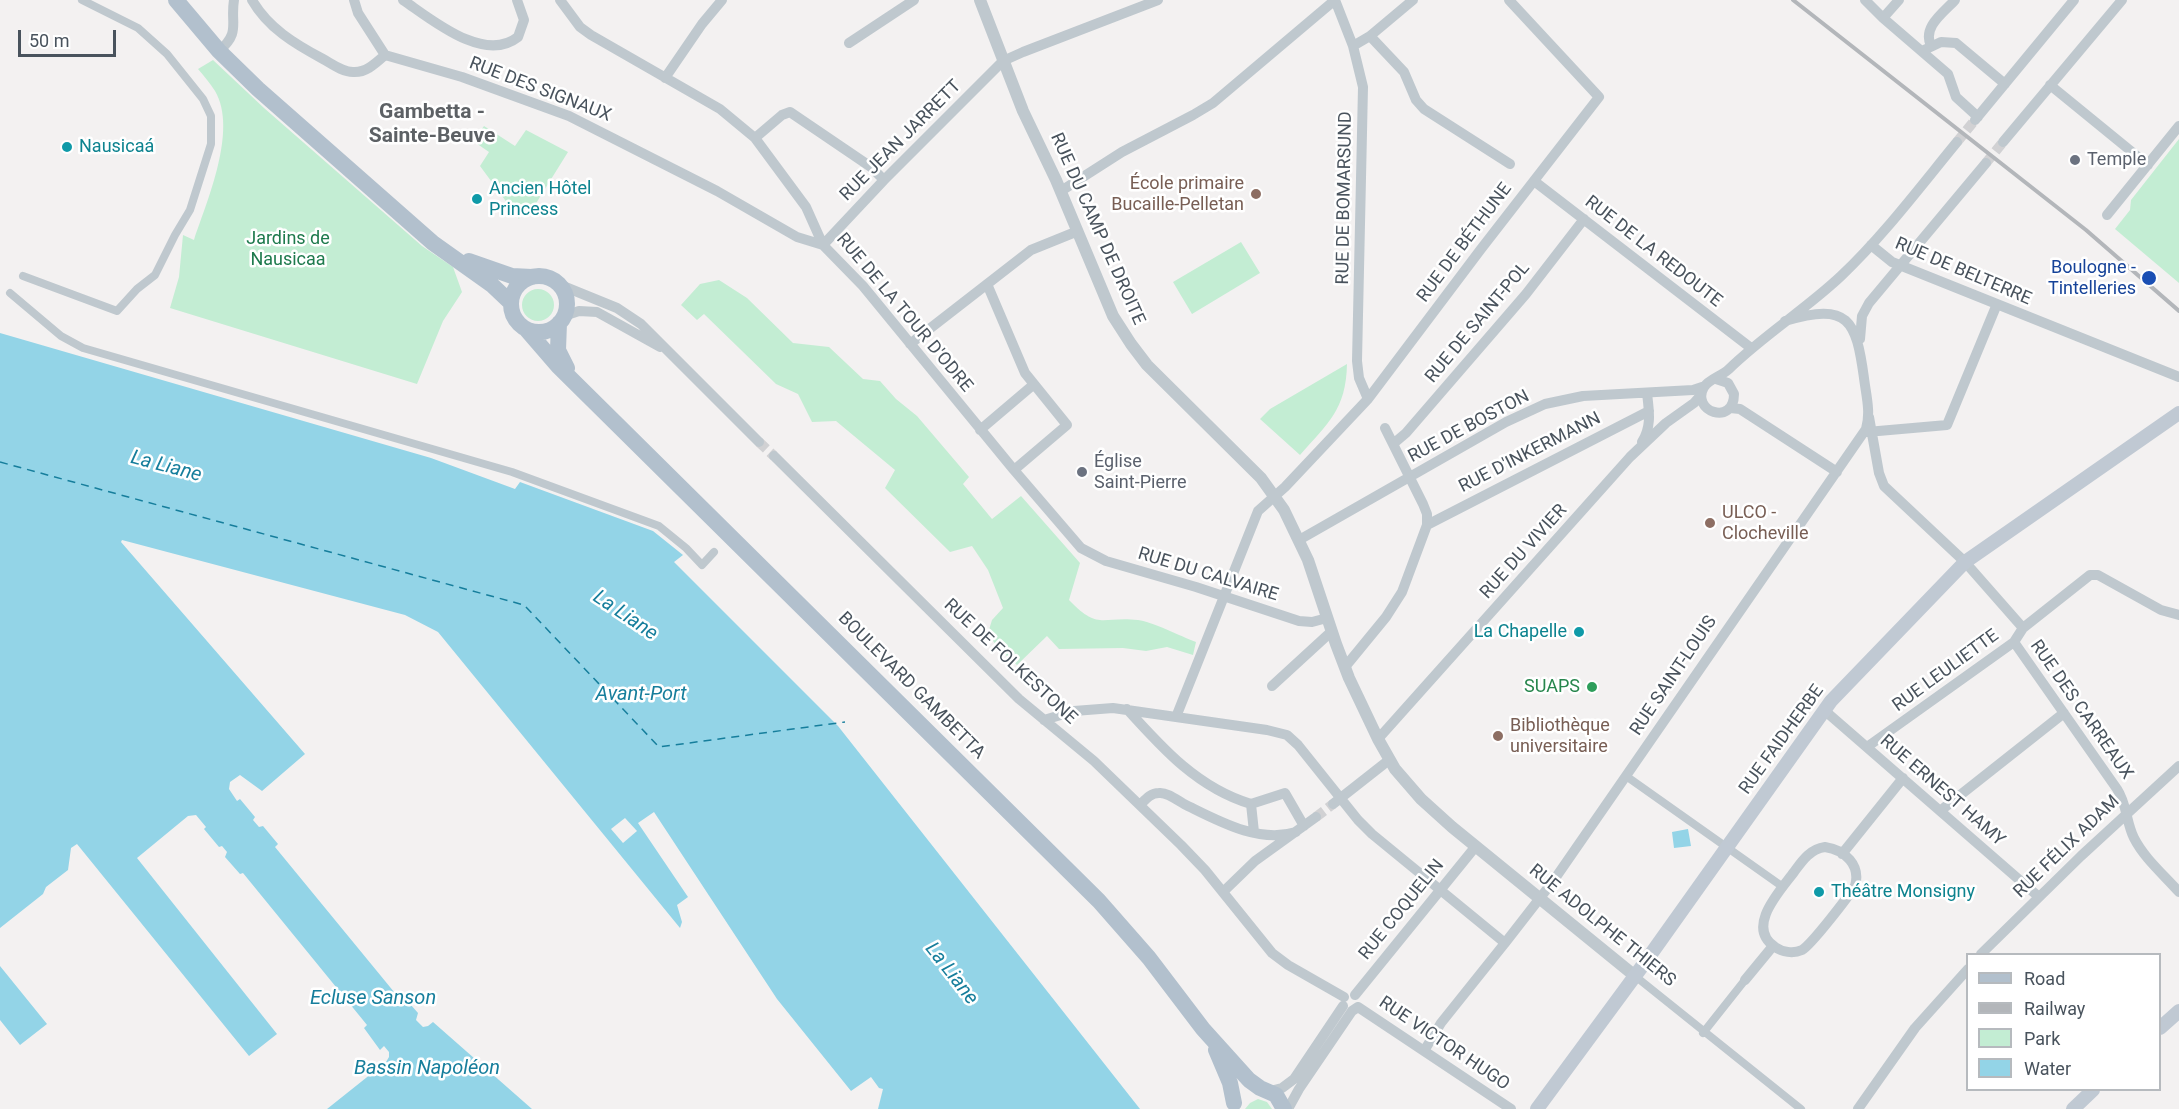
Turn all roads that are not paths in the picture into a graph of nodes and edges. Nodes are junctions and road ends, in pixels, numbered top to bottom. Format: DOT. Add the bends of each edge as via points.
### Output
graph roads {
  1 [pos="82,0"];
  2 [pos="176,0"];
  3 [pos="234,0"];
  4 [pos="252,0"];
  5 [pos="354,0"];
  6 [pos="404,0"];
  7 [pos="517,0"];
  8 [pos="560,0"];
  9 [pos="914,0"];
  10 [pos="980,0"];
  11 [pos="1158,0"];
  12 [pos="1335,0"];
  13 [pos="1413,0"];
  14 [pos="1509,0"];
  15 [pos="1865,0"];
  16 [pos="1899,0"];
  17 [pos="1955,0"];
  18 [pos="2074,0"];
  19 [pos="2122,0"];
  20 [pos="717,2"];
  21 [pos="1882,18"];
  22 [pos="1370,36"];
  23 [pos="849,44"];
  24 [pos="1353,45"];
  25 [pos="1927,49"];
  26 [pos="219,51"];
  27 [pos="385,55"];
  28 [pos="1003,61"];
  29 [pos="665,78"];
  30 [pos="2005,84"];
  31 [pos="2050,85"];
  32 [pos="2179,126"];
  33 [pos="755,138"];
  34 [pos="1958,141"];
  35 [pos="2003,142"];
  36 [pos="1510,164"];
  37 [pos="1986,164"];
  38 [pos="2148,165"];
  39 [pos="884,180"];
  40 [pos="1534,181"];
  41 [pos="1060,191"];
  42 [pos="2108,215"];
  43 [pos="1584,219"];
  44 [pos="1078,231"];
  45 [pos="823,245"];
  46 [pos="1872,245"];
  47 [pos="441,249"];
  48 [pos="1901,266"];
  49 [pos="23,276"];
  50 [pos="532,277"];
  51 [pos="558,284"];
  52 [pos="987,284"];
  53 [pos="10,293"];
  54 [pos="511,303"];
  55 [pos="1997,304"];
  56 [pos="561,320"];
  57 [pos="1785,321"];
  58 [pos="526,328"];
  59 [pos="910,344"];
  60 [pos="1860,345"];
  61 [pos="1751,348"];
  62 [pos="672,354"];
  63 [pos="2179,377"];
  64 [pos="1716,380"];
  65 [pos="578,383"];
  66 [pos="1033,385"];
  67 [pos="1703,390"];
  68 [pos="1647,393"];
  69 [pos="1368,399"];
  70 [pos="1730,408"];
  71 [pos="1649,411"];
  72 [pos="2179,413"];
  73 [pos="1385,428"];
  74 [pos="980,430"];
  75 [pos="1868,432"];
  76 [pos="759,442"];
  77 [pos="1393,444"];
  78 [pos="774,456"];
  79 [pos="1630,457"];
  80 [pos="1014,470"];
  81 [pos="1837,472"];
  82 [pos="1410,477"];
  83 [pos="1275,497"];
  84 [pos="1427,525"];
  85 [pos="1299,540"];
  86 [pos="1081,548"];
  87 [pos="714,552"];
  88 [pos="1965,562"];
  89 [pos="1224,597"];
  90 [pos="2179,615"];
  91 [pos="1327,618"];
  92 [pos="2023,628"];
  93 [pos="1332,631"];
  94 [pos="2014,642"];
  95 [pos="1345,667"];
  96 [pos="1272,686"];
  97 [pos="1127,709"];
  98 [pos="1824,710"];
  99 [pos="2064,713"];
  100 [pos="1176,717"];
  101 [pos="1044,720"];
  102 [pos="1378,740"];
  103 [pos="1868,747"];
  104 [pos="1389,760"];
  105 [pos="2179,766"];
  106 [pos="1626,776"];
  107 [pos="1903,778"];
  108 [pos="1337,801"];
  109 [pos="1251,804"];
  110 [pos="1140,805"];
  111 [pos="1940,811"];
  112 [pos="2127,813"];
  113 [pos="1316,817"];
  114 [pos="1300,829"];
  115 [pos="1254,832"];
  116 [pos="1476,846"];
  117 [pos="1728,847"];
  118 [pos="1842,854"];
  119 [pos="1783,887"];
  120 [pos="1440,889"];
  121 [pos="1222,892"];
  122 [pos="2179,892"];
  123 [pos="2039,897"];
  124 [pos="1540,899"];
  125 [pos="1505,943"];
  126 [pos="1773,946"];
  127 [pos="1982,953"];
  128 [pos="1966,971"];
  129 [pos="1635,976"];
  130 [pos="1745,980"];
  131 [pos="1349,1005"];
  132 [pos="2179,1011"];
  133 [pos="2161,1027"];
  134 [pos="1203,1029"];
  135 [pos="1704,1033"];
  136 [pos="1424,1051"];
  137 [pos="1265,1090"];
  138 [pos="2092,1091"];
  139 [pos="1233,1106"];
  140 [pos="2081,1106"];
  141 [pos="1286,1109"];
  142 [pos="1511,1109"];
  143 [pos="1537,1109"];
  144 [pos="1801,1109"];
  145 [pos="1858,1109"];
  1 -- 49 [label="street" via="138,28 167,54 203,99 211,116 211,144 190,210 155,275 117,311"];
  2 -- 26 [label="main road"];
  3 -- 26 [label="street" via="233,35"];
  4 -- 27 [label="street" via="284,36 340,69 366,69"];
  5 -- 27 [label="street"];
  6 -- 7 [label="street" via="462,38 491,44 518,37 524,20"];
  8 -- 29 [label="street, RUE DE LA TOUR D'ODRE" via="580,27"];
  9 -- 23 [label="street"];
  10 -- 28 [label="street, RUE DU CAMP DE DROITE"];
  11 -- 28 [label="street"];
  12 -- 24 [label="street, RUE DE BOMARSUND"];
  12 -- 41 [label="street" via="1214,103 1122,152"];
  13 -- 22 [label="street"];
  14 -- 40 [label="street, RUE DE BÉTHUNE" via="1599,97"];
  15 -- 21 [label="street"];
  16 -- 21 [label="street"];
  17 -- 25 [label="street" via="1930,27"];
  18 -- 30 [label="street"];
  19 -- 31 [label="street"];
  20 -- 29 [label="street"];
  21 -- 25 [label="street"];
  22 -- 24 [label="street"];
  22 -- 36 [label="street" via="1404,72 1424,109"];
  24 -- 69 [label="street, RUE DE BOMARSUND" via="1363,96 1357,361"];
  25 -- 30 [label="street" via="1941,42 1956,43"];
  25 -- 30 [label="street" via="1948,74 1956,97 1977,118"];
  26 -- 47 [label="main road"];
  27 -- 45 [label="street, RUE DES SIGNAUX" via="462,77 569,116 708,186 797,237"];
  28 -- 39 [label="street, RUE JEAN JARRETT"];
  28 -- 41 [label="street, RUE DU CAMP DE DROITE"];
  29 -- 33 [label="street, RUE DE LA TOUR D'ODRE" via="729,115"];
  31 -- 35 [label="street"];
  31 -- 38 [label="street"];
  32 -- 38 [label="street"];
  33 -- 39 [label="street" via="790,112"];
  33 -- 45 [label="street, RUE DE LA TOUR D'ODRE" via="806,207"];
  34 -- 46 [label="street"];
  37 -- 48 [label="street"];
  38 -- 42 [label="street"];
  39 -- 45 [label="street, RUE JEAN JARRETT"];
  40 -- 43 [label="street, RUE DE LA REDOUTE"];
  40 -- 69 [label="street, RUE DE BÉTHUNE"];
  41 -- 44 [label="street, RUE DU CAMP DE DROITE"];
  43 -- 61 [label="street, RUE DE LA REDOUTE"];
  43 -- 77 [label="street, RUE DE SAINT-POL" via="1521,300"];
  44 -- 52 [label="street" via="1031,250"];
  44 -- 83 [label="street, RUE DU CAMP DE DROITE" via="1109,307 1136,351 1167,387 1255,471"];
  45 -- 59 [label="street, RUE DE LA TOUR D'ODRE"];
  46 -- 48 [label="street, RUE DE BELTERRE" via="1886,259"];
  46 -- 57 [label="street"];
  47 -- 50 [label="main road" via="507,274"];
  47 -- 54 [label="main road"];
  48 -- 55 [label="street, RUE DE BELTERRE"];
  48 -- 60 [label="street" via="1864,312"];
  50 -- 51 [label="main road" via="546,277"];
  50 -- 54 [label="main road" via="517,286"];
  51 -- 56 [label="main road" via="566,300"];
  51 -- 62 [label="street" via="627,314"];
  52 -- 59 [label="street"];
  52 -- 66 [label="street"];
  53 -- 87 [label="street" via="62,336 83,348 512,472 659,526 702,565"];
  54 -- 58 [label="main road" via="515,319"];
  55 -- 63 [label="street, RUE DE BELTERRE"];
  55 -- 75 [label="street" via="1947,425"];
  56 -- 58 [label="main road" via="544,331"];
  56 -- 62 [label="street" via="579,311 597,312"];
  56 -- 65 [label="main road, BOULEVARD GAMBETTA" via="559,354"];
  57 -- 60 [label="street" via="1841,317 1853,328"];
  57 -- 61 [label="street"];
  58 -- 65 [label="main road, BOULEVARD GAMBETTA"];
  59 -- 74 [label="street, RUE DE LA TOUR D'ODRE"];
  60 -- 75 [label="street"];
  61 -- 64 [label="street"];
  62 -- 76 [label="street"];
  64 -- 67 [label="street"];
  64 -- 70 [label="street" via="1726,381 1733,389 1735,396"];
  65 -- 134 [label="main road, BOULEVARD GAMBETTA" via="1100,902"];
  66 -- 74 [label="street"];
  66 -- 80 [label="street" via="1067,425"];
  67 -- 68 [label="street, RUE DE BOSTON"];
  67 -- 70 [label="street" via="1703,404 1712,412"];
  67 -- 79 [label="street, RUE DU VIVIER" via="1694,403"];
  68 -- 71 [label="street"];
  68 -- 82 [label="street, RUE DE BOSTON" via="1583,396 1552,402 1515,418"];
  69 -- 83 [label="street, RUE DE BÉTHUNE"];
  70 -- 81 [label="street" via="1740,408"];
  71 -- 79 [label="street" via="1647,432"];
  71 -- 84 [label="street, RUE D'INKERMANN"];
  72 -- 88 [label="main road, RUE FAIDHERBE"];
  73 -- 77 [label="street"];
  74 -- 80 [label="street, RUE DE LA TOUR D'ODRE"];
  75 -- 81 [label="street, RUE SAINT-LOUIS"];
  75 -- 88 [label="street" via="1884,486"];
  77 -- 82 [label="street"];
  78 -- 101 [label="street, RUE DE FOLKESTONE"];
  79 -- 102 [label="street, RUE DU VIVIER"];
  80 -- 86 [label="street, RUE DE LA TOUR D'ODRE"];
  81 -- 106 [label="street, RUE SAINT-LOUIS"];
  82 -- 84 [label="street" via="1425,508"];
  82 -- 85 [label="street, RUE DE BOSTON"];
  83 -- 85 [label="street, RUE DU CAMP DE DROITE"];
  83 -- 89 [label="street, RUE DE BÉTHUNE" via="1256,515"];
  84 -- 95 [label="street" via="1402,592"];
  85 -- 91 [label="street, RUE DU CAMP DE DROITE"];
  86 -- 89 [label="street, RUE DU CALVAIRE" via="1106,561"];
  88 -- 92 [label="street"];
  88 -- 98 [label="main road, RUE FAIDHERBE"];
  89 -- 91 [label="street, RUE DU CALVAIRE" via="1303,622"];
  89 -- 100 [label="street, RUE DE BÉTHUNE"];
  90 -- 92 [label="street, RUE DES CARREAUX" via="2161,610 2094,575 2086,577"];
  91 -- 93 [label="street, RUE DU CAMP DE DROITE"];
  92 -- 94 [label="street, RUE DES CARREAUX"];
  93 -- 95 [label="street, RUE DU CAMP DE DROITE"];
  93 -- 96 [label="street"];
  94 -- 99 [label="street, RUE DES CARREAUX"];
  94 -- 103 [label="street, RUE LEULIETTE"];
  95 -- 102 [label="street, RUE DU CAMP DE DROITE"];
  97 -- 100 [label="street"];
  97 -- 101 [label="street" via="1066,712"];
  97 -- 109 [label="street" via="1176,761 1225,794"];
  98 -- 103 [label="street, RUE ERNEST HAMY"];
  98 -- 117 [label="main road, RUE FAIDHERBE"];
  99 -- 111 [label="street"];
  99 -- 112 [label="street, RUE DES CARREAUX" via="2117,789"];
  100 -- 108 [label="street" via="1282,733 1295,741"];
  101 -- 110 [label="street, RUE DE FOLKESTONE"];
  102 -- 104 [label="street, RUE DU CAMP DE DROITE"];
  103 -- 107 [label="street, RUE ERNEST HAMY"];
  104 -- 108 [label="street"];
  104 -- 116 [label="street, RUE ADOLPHE THIERS" via="1428,806"];
  105 -- 112 [label="street, RUE FÉLIX ADAM"];
  106 -- 117 [label="street"];
  106 -- 124 [label="street, RUE SAINT-LOUIS"];
  107 -- 111 [label="street, RUE ERNEST HAMY"];
  107 -- 118 [label="street"];
  108 -- 120 [label="street"];
  109 -- 114 [label="street" via="1285,794"];
  109 -- 115 [label="street"];
  110 -- 115 [label="street" via="1154,794 1163,793 1220,822"];
  110 -- 121 [label="street, RUE DE FOLKESTONE"];
  111 -- 123 [label="street, RUE ERNEST HAMY"];
  112 -- 122 [label="street, RUE DES CARREAUX" via="2138,845"];
  112 -- 123 [label="street, RUE FÉLIX ADAM"];
  113 -- 114 [label="street"];
  114 -- 115 [label="street" via="1276,835"];
  114 -- 121 [label="street" via="1255,861"];
  116 -- 120 [label="street, RUE COQUELIN"];
  116 -- 124 [label="street, RUE ADOLPHE THIERS"];
  117 -- 119 [label="street"];
  117 -- 129 [label="main road, RUE FAIDHERBE"];
  118 -- 119 [label="street" via="1825,847 1813,850"];
  118 -- 126 [label="street" via="1857,871 1852,891 1802,950 1786,952"];
  119 -- 126 [label="street" via="1764,919 1766,936"];
  120 -- 125 [label="street"];
  120 -- 131 [label="street, RUE COQUELIN" via="1355,995 1349,993"];
  121 -- 131 [label="street, RUE VICTOR HUGO" via="1276,957"];
  123 -- 127 [label="street, RUE FÉLIX ADAM"];
  124 -- 125 [label="street, RUE SAINT-LOUIS"];
  124 -- 129 [label="street, RUE ADOLPHE THIERS"];
  125 -- 136 [label="street, RUE SAINT-LOUIS" via="1441,1023"];
  126 -- 130 [label="street"];
  128 -- 145 [label="street" via="1915,1028"];
  129 -- 135 [label="street, RUE ADOLPHE THIERS"];
  129 -- 143 [label="main road, RUE FAIDHERBE"];
  130 -- 135 [label="street"];
  131 -- 136 [label="street, RUE VICTOR HUGO"];
  131 -- 137 [label="street" via="1294,1079 1282,1088"];
  131 -- 141 [label="street"];
  132 -- 133 [label="main road"];
  134 -- 137 [label="main road" via="1249,1080"];
  134 -- 139 [label="main road" via="1226,1072"];
  135 -- 144 [label="street, RUE ADOLPHE THIERS"];
  136 -- 142 [label="street, RUE VICTOR HUGO"];
  137 -- 139 [label="main road" via="1244,1093"];
  137 -- 141 [label="main road"];
  138 -- 140 [label="main road"];
}
